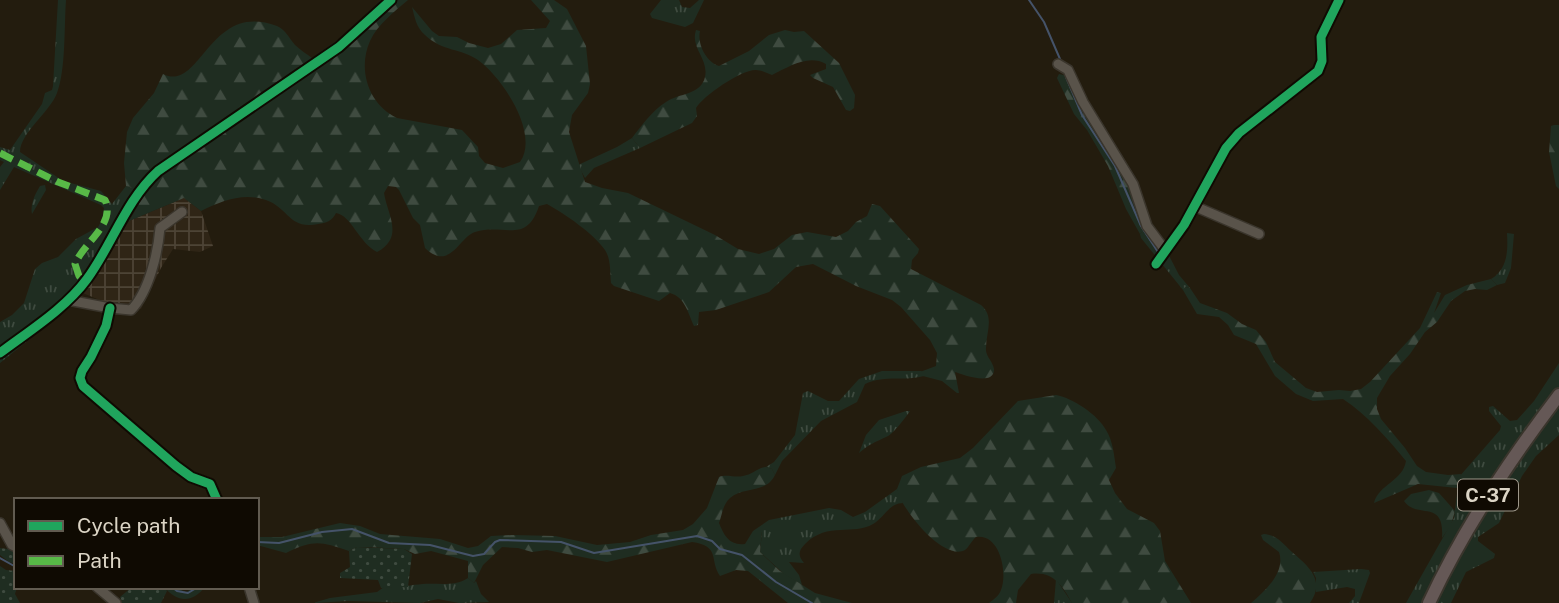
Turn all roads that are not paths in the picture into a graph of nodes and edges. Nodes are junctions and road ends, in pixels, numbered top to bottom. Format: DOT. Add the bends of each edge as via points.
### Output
graph roads {
  1 [pos="391,0"];
  2 [pos="1339,0"];
  3 [pos="1058,64"];
  4 [pos="1194,206"];
  5 [pos="182,212"];
  6 [pos="1259,234"];
  7 [pos="1165,250"];
  8 [pos="1156,264"];
  9 [pos="77,291"];
  10 [pos="68,300"];
  11 [pos="88,304"];
  12 [pos="110,308"];
  13 [pos="0,352"];
  14 [pos="1559,395"];
  15 [pos="217,498"];
  16 [pos="0,523"];
  17 [pos="14,546"];
  18 [pos="100,589"];
  19 [pos="117,603"];
  20 [pos="1429,603"];
  1 -- 9 [label="street" via="339,47 158,171"];
  2 -- 4 [label="street" via="1321,37 1318,71 1238,133"];
  3 -- 7 [label="street" via="1069,70 1133,184 1147,226"];
  4 -- 6 [label="street"];
  4 -- 7 [label="street"];
  5 -- 12 [label="street" via="160,228 157,254 138,303 131,310"];
  7 -- 8 [label="street"];
  9 -- 10 [label="street"];
  9 -- 11 [label="street"];
  10 -- 11 [label="street"];
  10 -- 13 [label="street"];
  11 -- 12 [label="street"];
  12 -- 15 [label="street" via="106,326 82,371 83,386 176,466 210,484"];
  14 -- 20 [label="highway, C-37" via="1475,516"];
  16 -- 17 [label="street"];
  18 -- 19 [label="street"];
}
